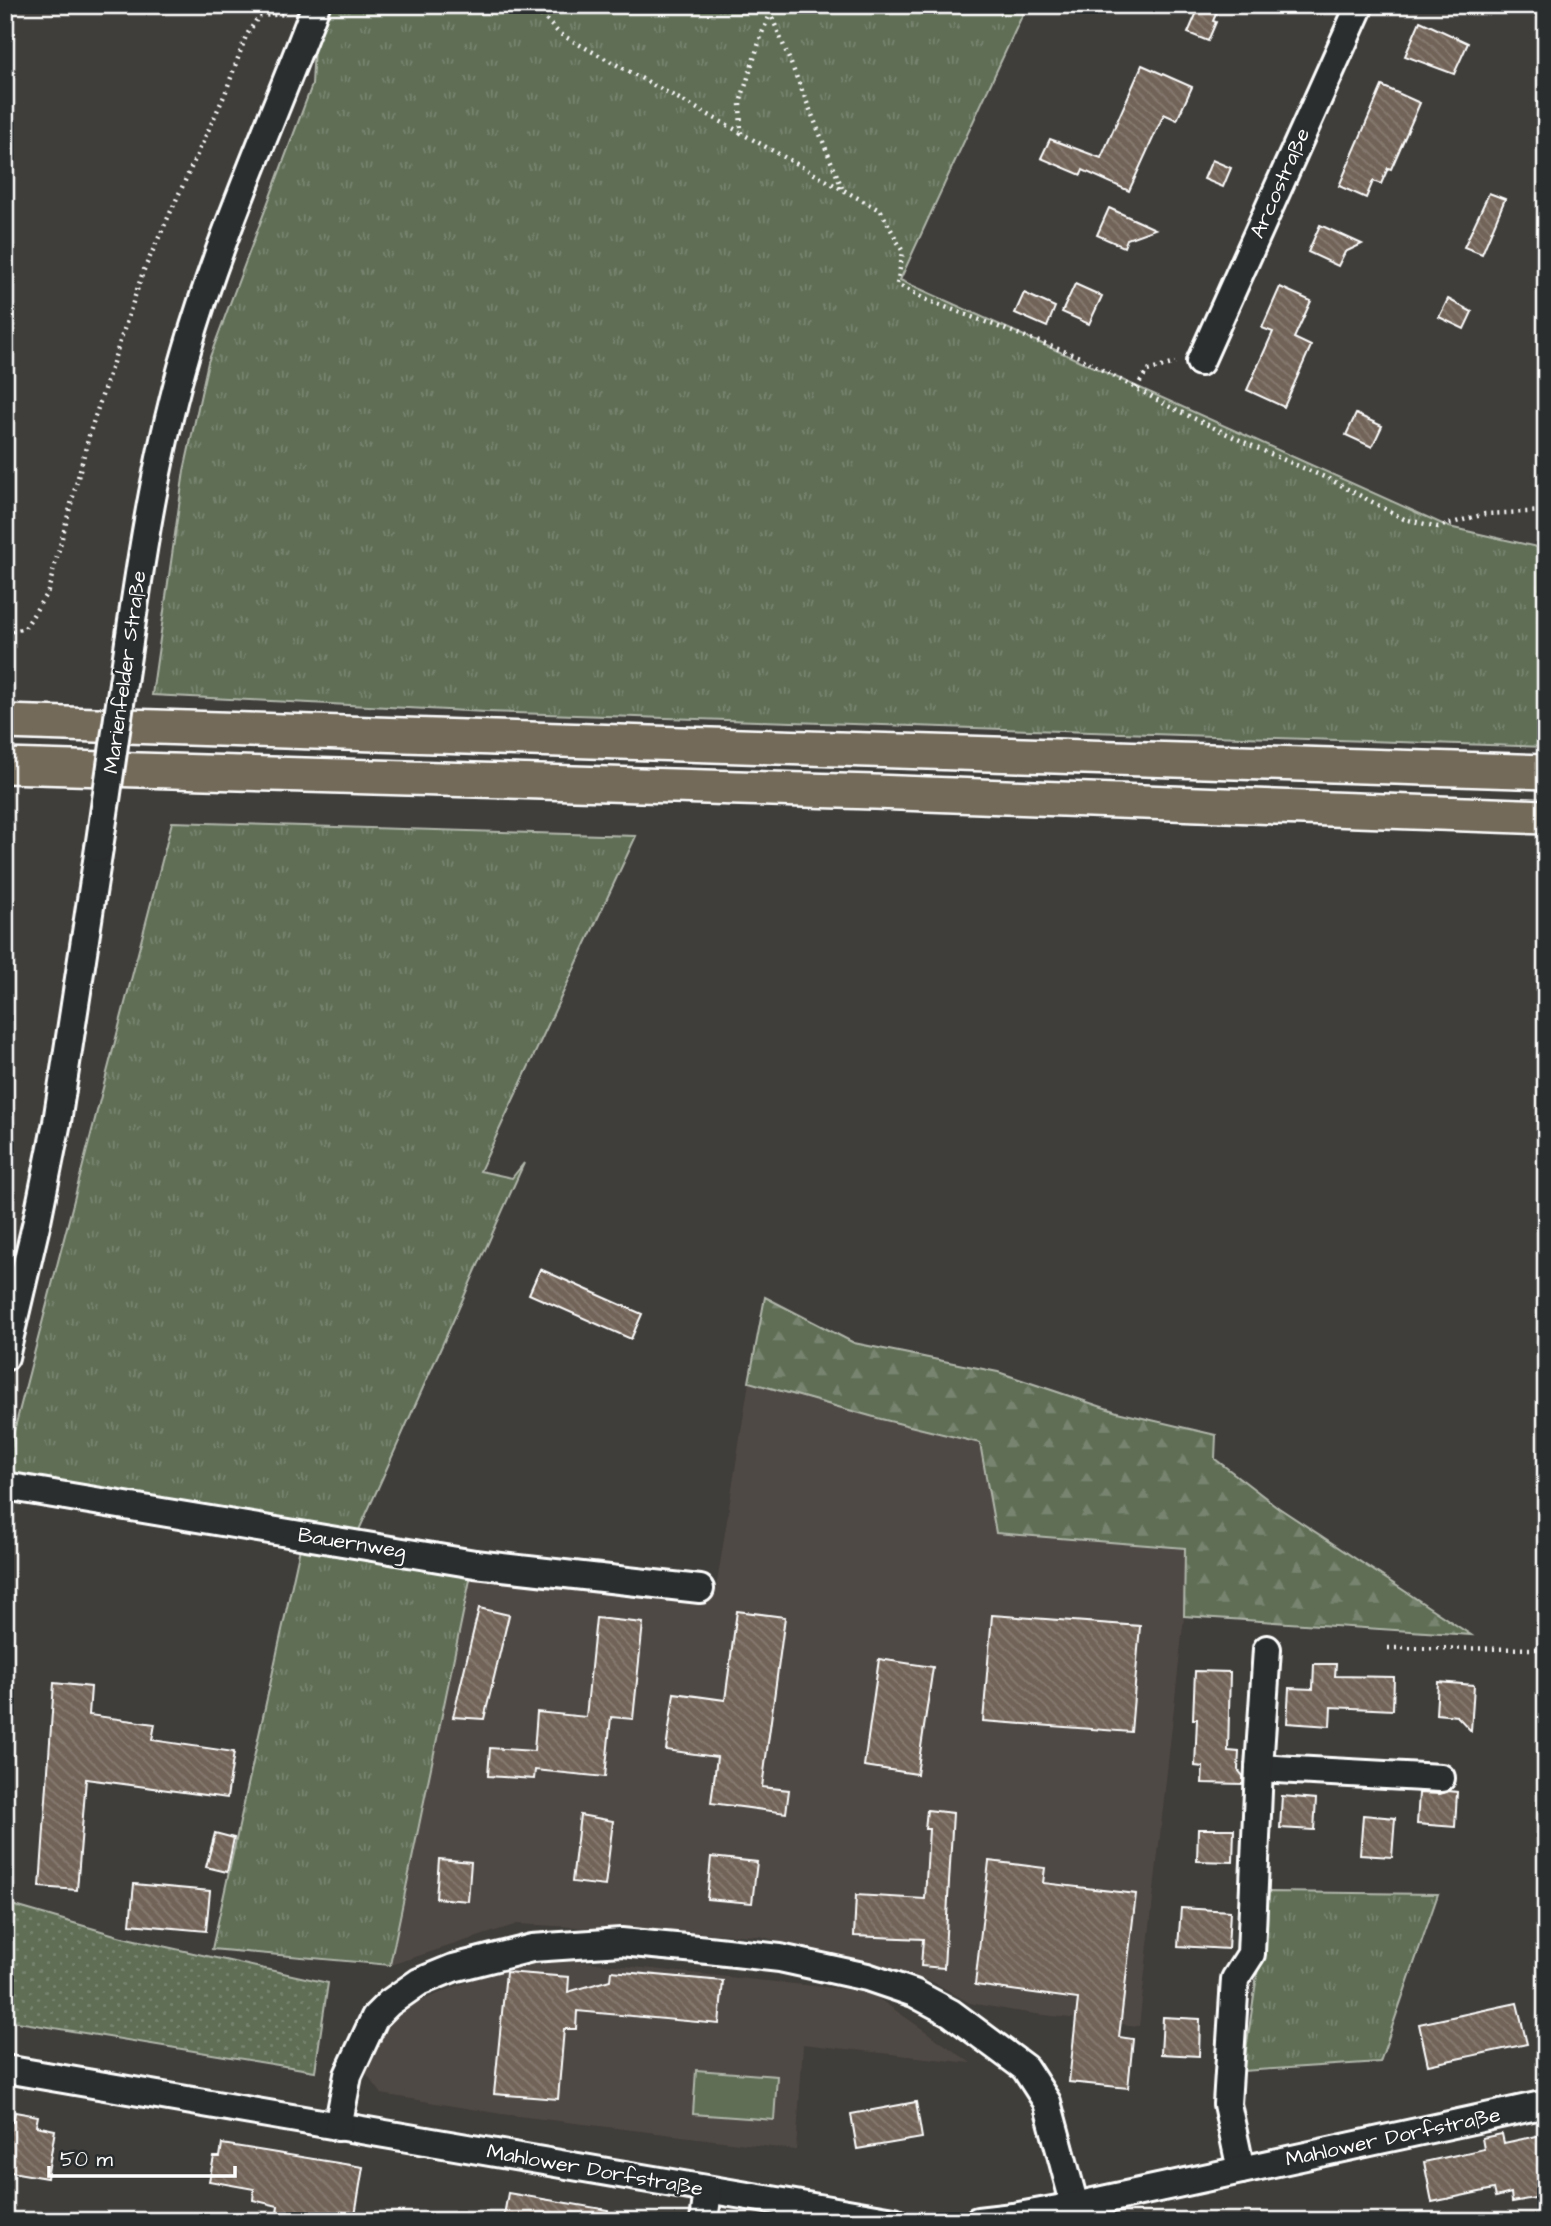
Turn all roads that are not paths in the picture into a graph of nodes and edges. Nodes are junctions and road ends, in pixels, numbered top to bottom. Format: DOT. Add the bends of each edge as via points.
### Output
graph roads {
  1 [pos="1360,5"];
  2 [pos="313,13"];
  3 [pos="1200,362"];
  4 [pos="5,722"];
  5 [pos="5,766"];
  6 [pos="1546,772"];
  7 [pos="1546,817"];
  8 [pos="5,1357"];
  9 [pos="5,1486"];
  10 [pos="700,1590"];
  11 [pos="1267,1649"];
  12 [pos="1259,1768"];
  13 [pos="1441,1778"];
  14 [pos="5,2068"];
  15 [pos="1546,2104"];
  16 [pos="338,2127"];
  17 [pos="1241,2170"];
  18 [pos="708,2190"];
  19 [pos="1075,2206"];
  20 [pos="704,2221"];
  21 [pos="894,2221"];
  22 [pos="978,2221"];
  1 -- 3 [label="street, Arcostraße"];
  2 -- 8 [label="street, Marienfelder Straße, bridge" via="187,349 156,478 57,1122"];
  4 -- 6 [label="main road"];
  5 -- 7 [label="main road"];
  9 -- 10 [label="street, Bauernweg" via="475,1564"];
  11 -- 12 [label="street"];
  12 -- 13 [label="street"];
  12 -- 17 [label="street" via="1251,1954 1235,1979 1227,2104"];
  14 -- 16 [label="street, Mahlower Dorfstraße"];
  15 -- 17 [label="street, Mahlower Dorfstraße"];
  16 -- 18 [label="street, Mahlower Dorfstraße"];
  16 -- 19 [label="street" via="348,2075 375,2017 419,1982 466,1965 547,1946 621,1942 708,1950 780,1958 867,1977 914,1993 951,2013 1024,2068 1047,2102"];
  17 -- 19 [label="street, Mahlower Dorfstraße"];
  18 -- 20 [label="street"];
  18 -- 21 [label="street, Mahlower Dorfstraße"];
  19 -- 22 [label="street, Mahlower Dorfstraße"];
}
